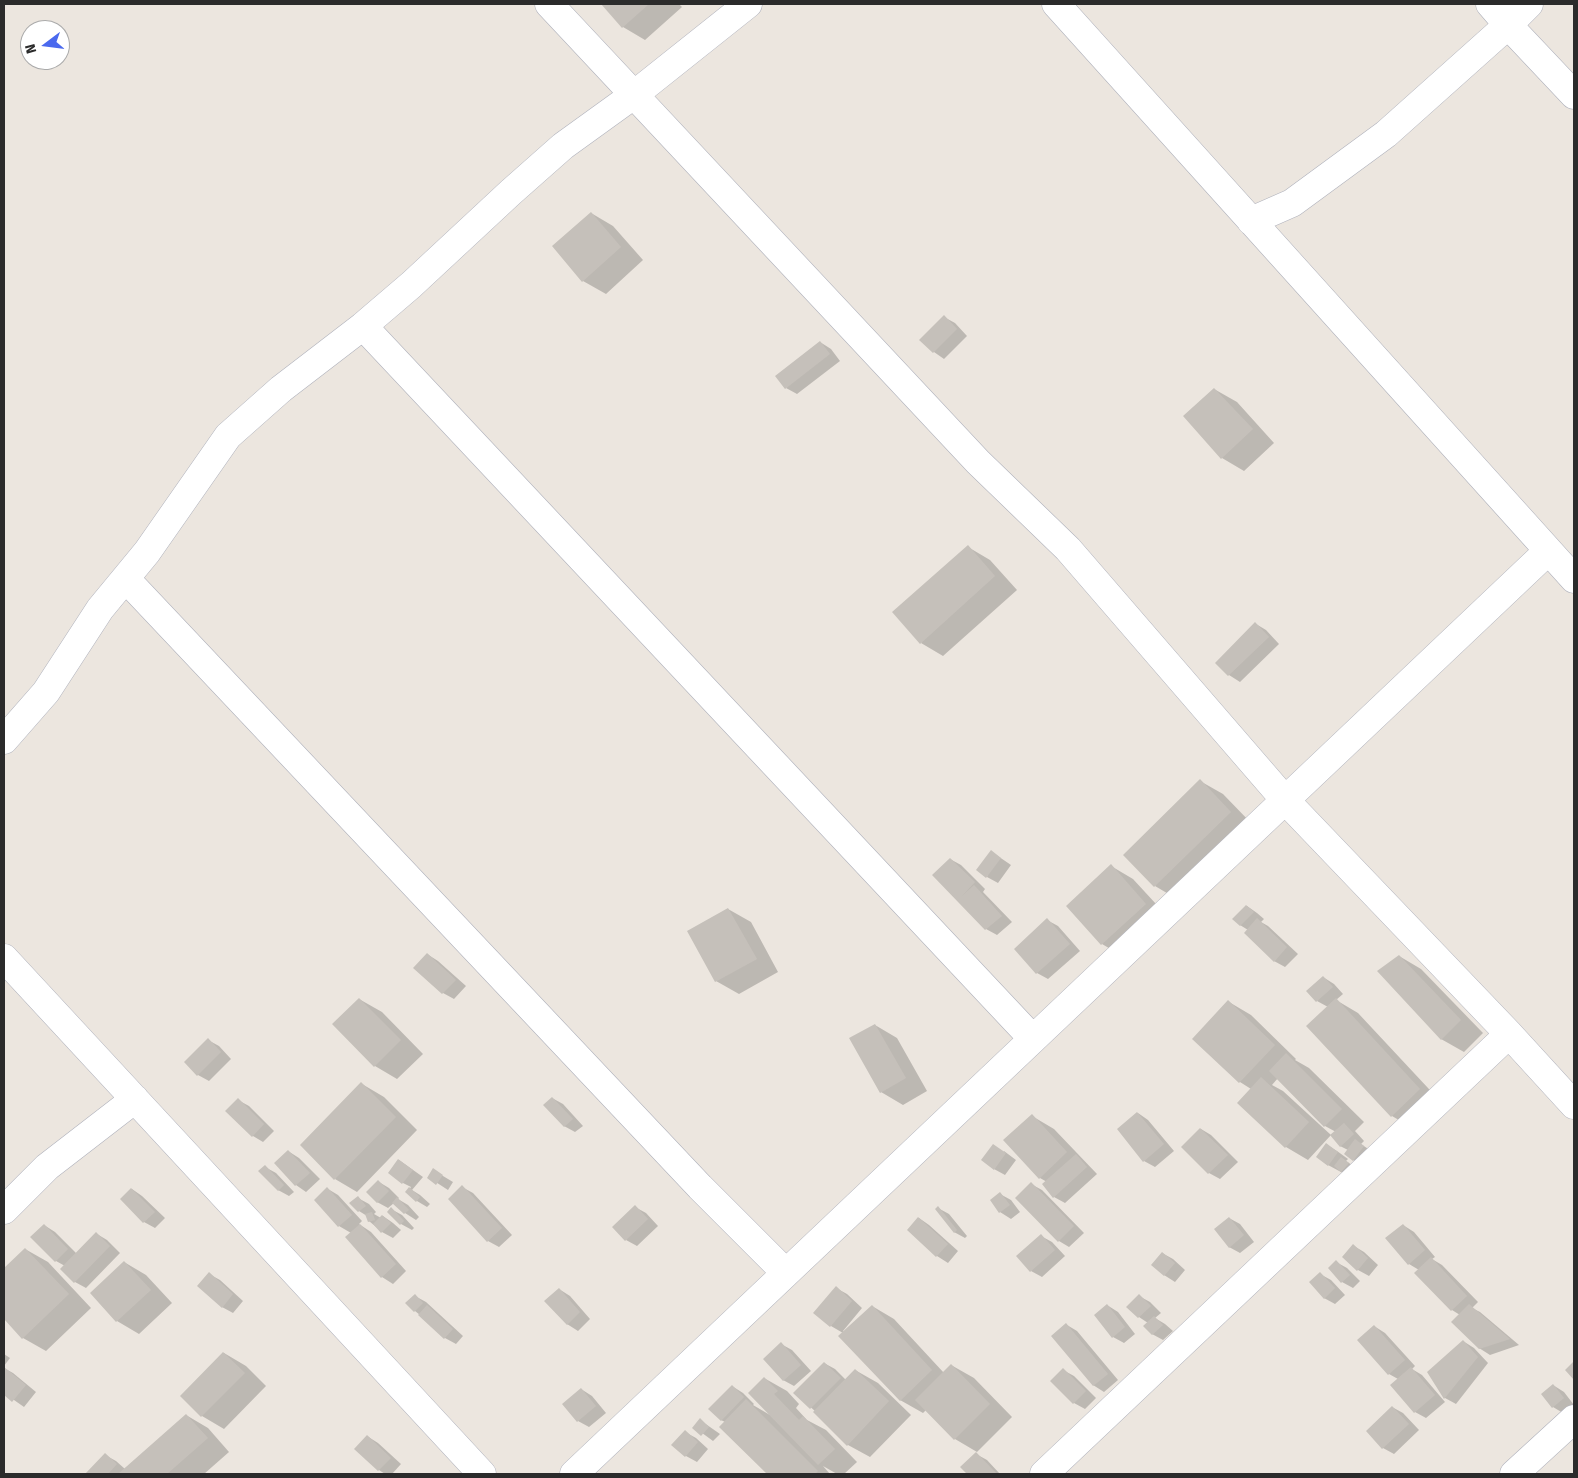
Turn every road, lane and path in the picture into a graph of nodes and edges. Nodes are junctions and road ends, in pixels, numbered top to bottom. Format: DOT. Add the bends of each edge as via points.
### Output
graph roads {
  1 [pos="549,4"];
  2 [pos="748,4"];
  3 [pos="1056,4"];
  4 [pos="1490,4"];
  5 [pos="1529,4"];
  6 [pos="1508,25"];
  7 [pos="635,94"];
  8 [pos="1574,94"];
  9 [pos="1251,221"];
  10 [pos="363,326"];
  11 [pos="1548,551"];
  12 [pos="126,579"];
  13 [pos="1574,579"];
  14 [pos="4,740"];
  15 [pos="1285,800"];
  16 [pos="4,958"];
  17 [pos="1509,1034"];
  18 [pos="1033,1038"];
  19 [pos="134,1099"];
  20 [pos="1574,1105"];
  21 [pos="4,1210"];
  22 [pos="786,1273"];
  23 [pos="1574,1418"];
  24 [pos="482,1474"];
  25 [pos="574,1474"];
  26 [pos="1044,1474"];
  27 [pos="1514,1474"];
  1 -- 7 [label="street"];
  2 -- 7 [label="street"];
  3 -- 9 [label="street"];
  4 -- 6 [label="street"];
  5 -- 6 [label="street"];
  6 -- 8 [label="street"];
  6 -- 9 [label="street" via="1386,134 1342,168 1292,203"];
  7 -- 10 [label="street" via="563,146"];
  7 -- 15 [label="street" via="978,462 1068,549"];
  9 -- 11 [label="street"];
  10 -- 12 [label="street" via="281,389 228,436"];
  10 -- 18 [label="street"];
  11 -- 13 [label="street"];
  11 -- 15 [label="street"];
  12 -- 14 [label="street" via="100,609 46,692"];
  12 -- 22 [label="street" via="700,1187"];
  15 -- 17 [label="street"];
  15 -- 18 [label="street"];
  16 -- 19 [label="street"];
  17 -- 20 [label="street"];
  17 -- 26 [label="street"];
  18 -- 22 [label="street"];
  19 -- 21 [label="street" via="47,1167"];
  19 -- 24 [label="street"];
  22 -- 25 [label="street"];
  23 -- 27 [label="street"];
}
